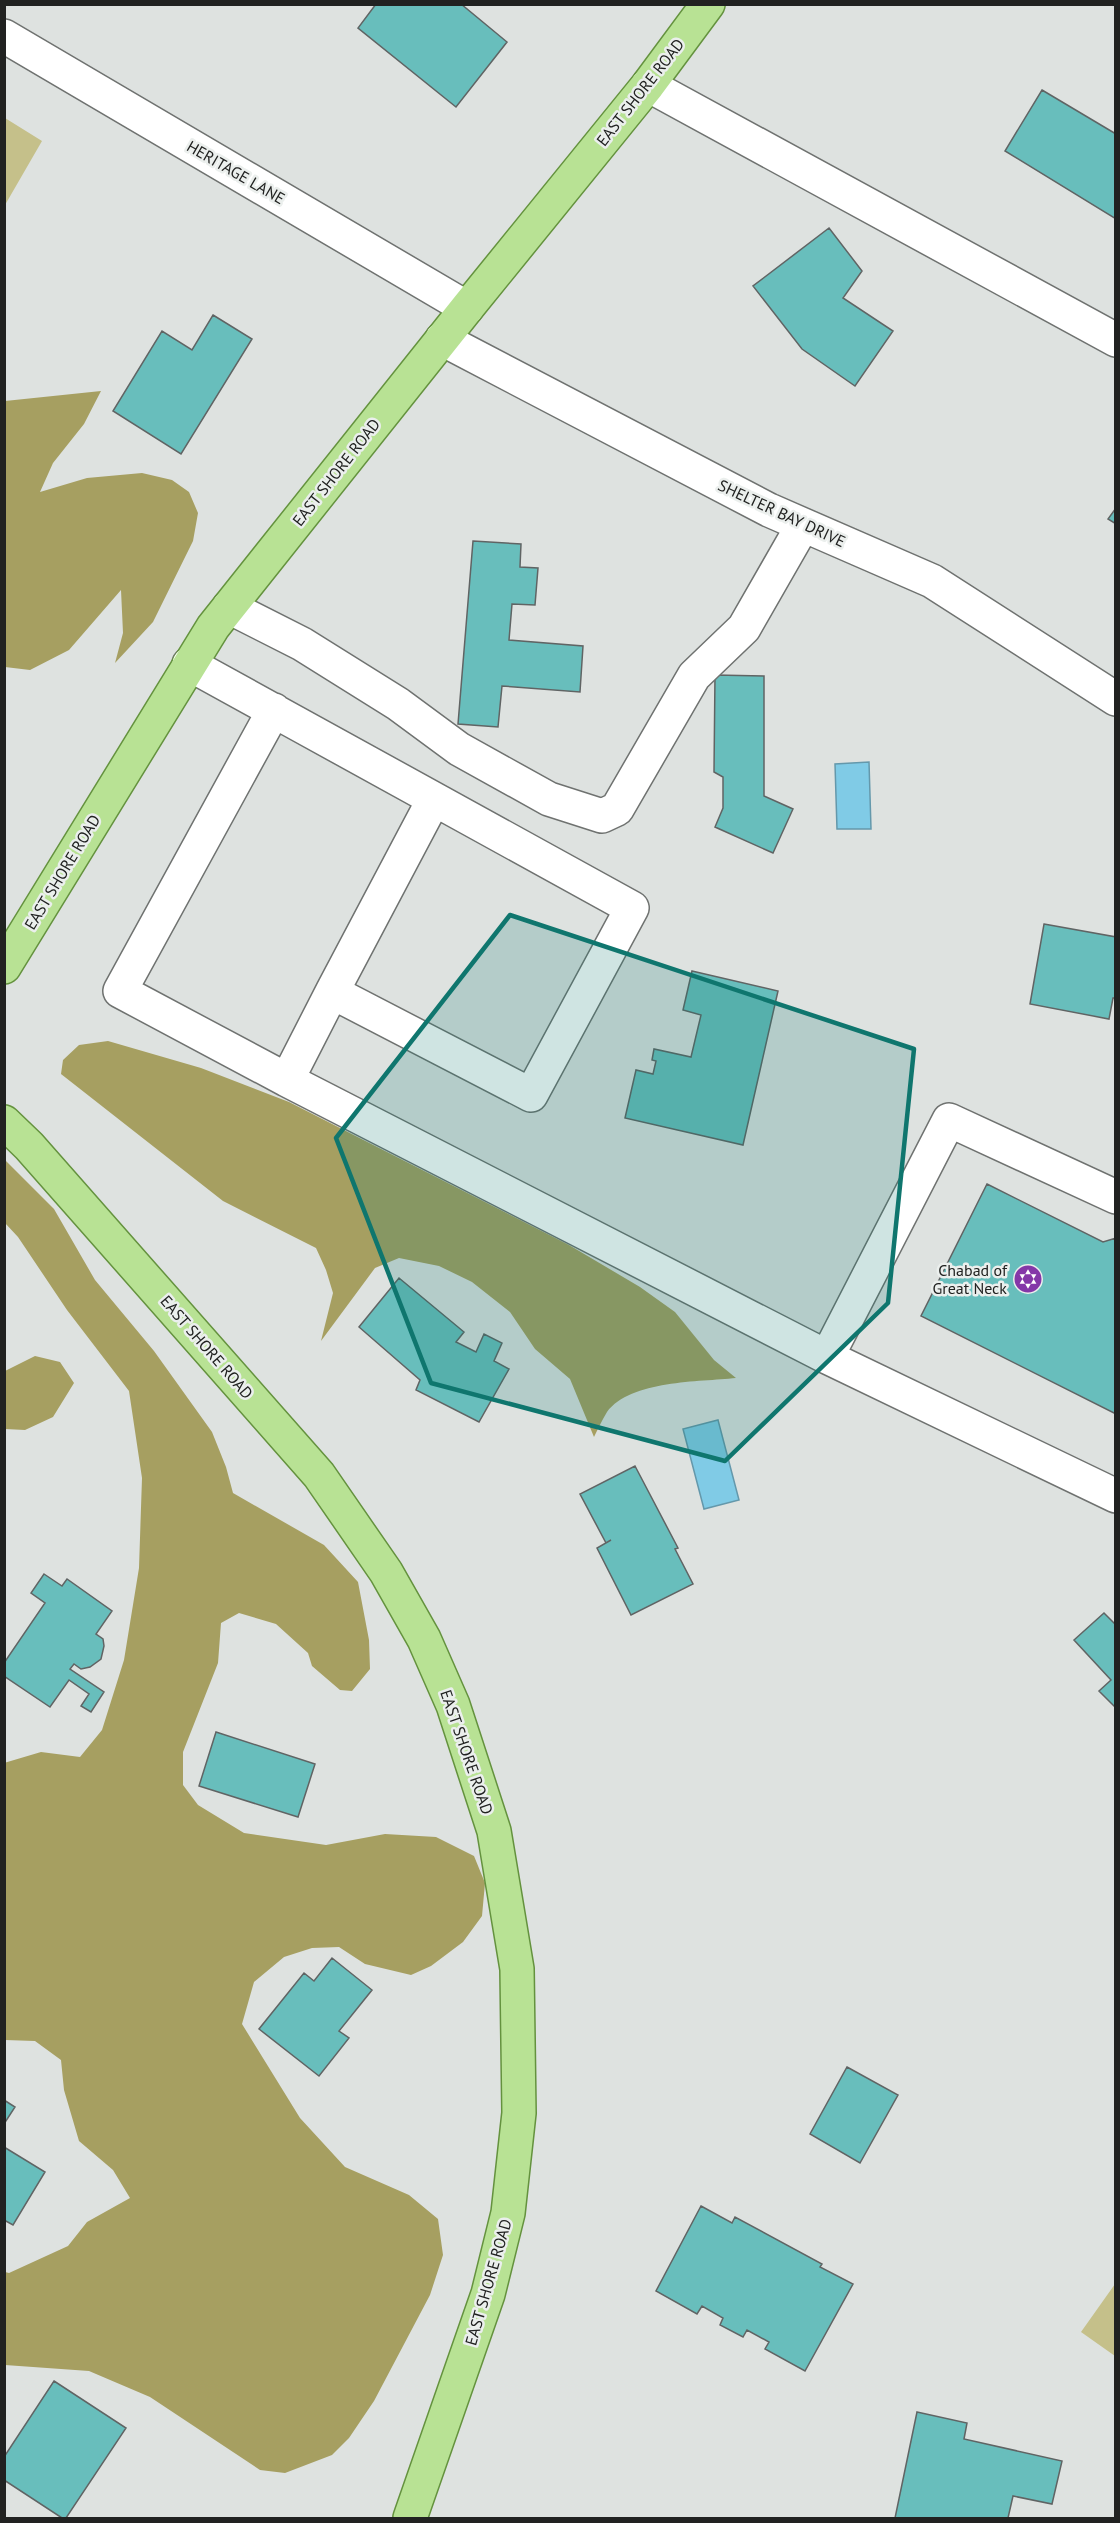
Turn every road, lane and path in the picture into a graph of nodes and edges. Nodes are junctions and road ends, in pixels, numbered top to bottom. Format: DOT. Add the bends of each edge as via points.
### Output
graph roads {
  1 [pos="708,4"];
  2 [pos="4,36"];
  3 [pos="648,85"];
  4 [pos="467,308"];
  5 [pos="442,339"];
  6 [pos="1116,340"];
  7 [pos="803,525"];
  8 [pos="229,607"];
  9 [pos="189,664"];
  10 [pos="1116,699"];
  11 [pos="274,710"];
  12 [pos="434,799"];
  13 [pos="4,967"];
  14 [pos="333,992"];
  15 [pos="287,1080"];
  16 [pos="4,1122"];
  17 [pos="1116,1197"];
  18 [pos="827,1357"];
  19 [pos="1116,1496"];
  20 [pos="410,2518"];
  1 -- 3 [label="main road, EAST SHORE ROAD"];
  2 -- 4 [label="street, HERITAGE LANE"];
  3 -- 4 [label="main road, EAST SHORE ROAD"];
  3 -- 6 [label="street"];
  4 -- 5 [label="main road, EAST SHORE ROAD"];
  5 -- 7 [label="street, SHELTER BAY DRIVE"];
  5 -- 8 [label="main road, EAST SHORE ROAD"];
  7 -- 8 [label="street" via="744,628 694,676 617,809 602,816 549,799 489,766 302,644"];
  7 -- 10 [label="street, SHELTER BAY DRIVE" via="932,581"];
  8 -- 9 [label="main road, EAST SHORE ROAD"];
  9 -- 11 [label="street"];
  9 -- 13 [label="main road, EAST SHORE ROAD"];
  11 -- 12 [label="street"];
  11 -- 15 [label="street" via="120,991"];
  12 -- 14 [label="street"];
  12 -- 14 [label="street" via="632,908 531,1095"];
  14 -- 15 [label="street"];
  15 -- 18 [label="street"];
  16 -- 20 [label="main road, EAST SHORE ROAD" via="319,1475 354,1524 424,1639 453,1705 494,1831 517,1969 519,2113 508,2213 488,2294"];
  17 -- 18 [label="street" via="948,1120"];
  18 -- 19 [label="street"];
}
